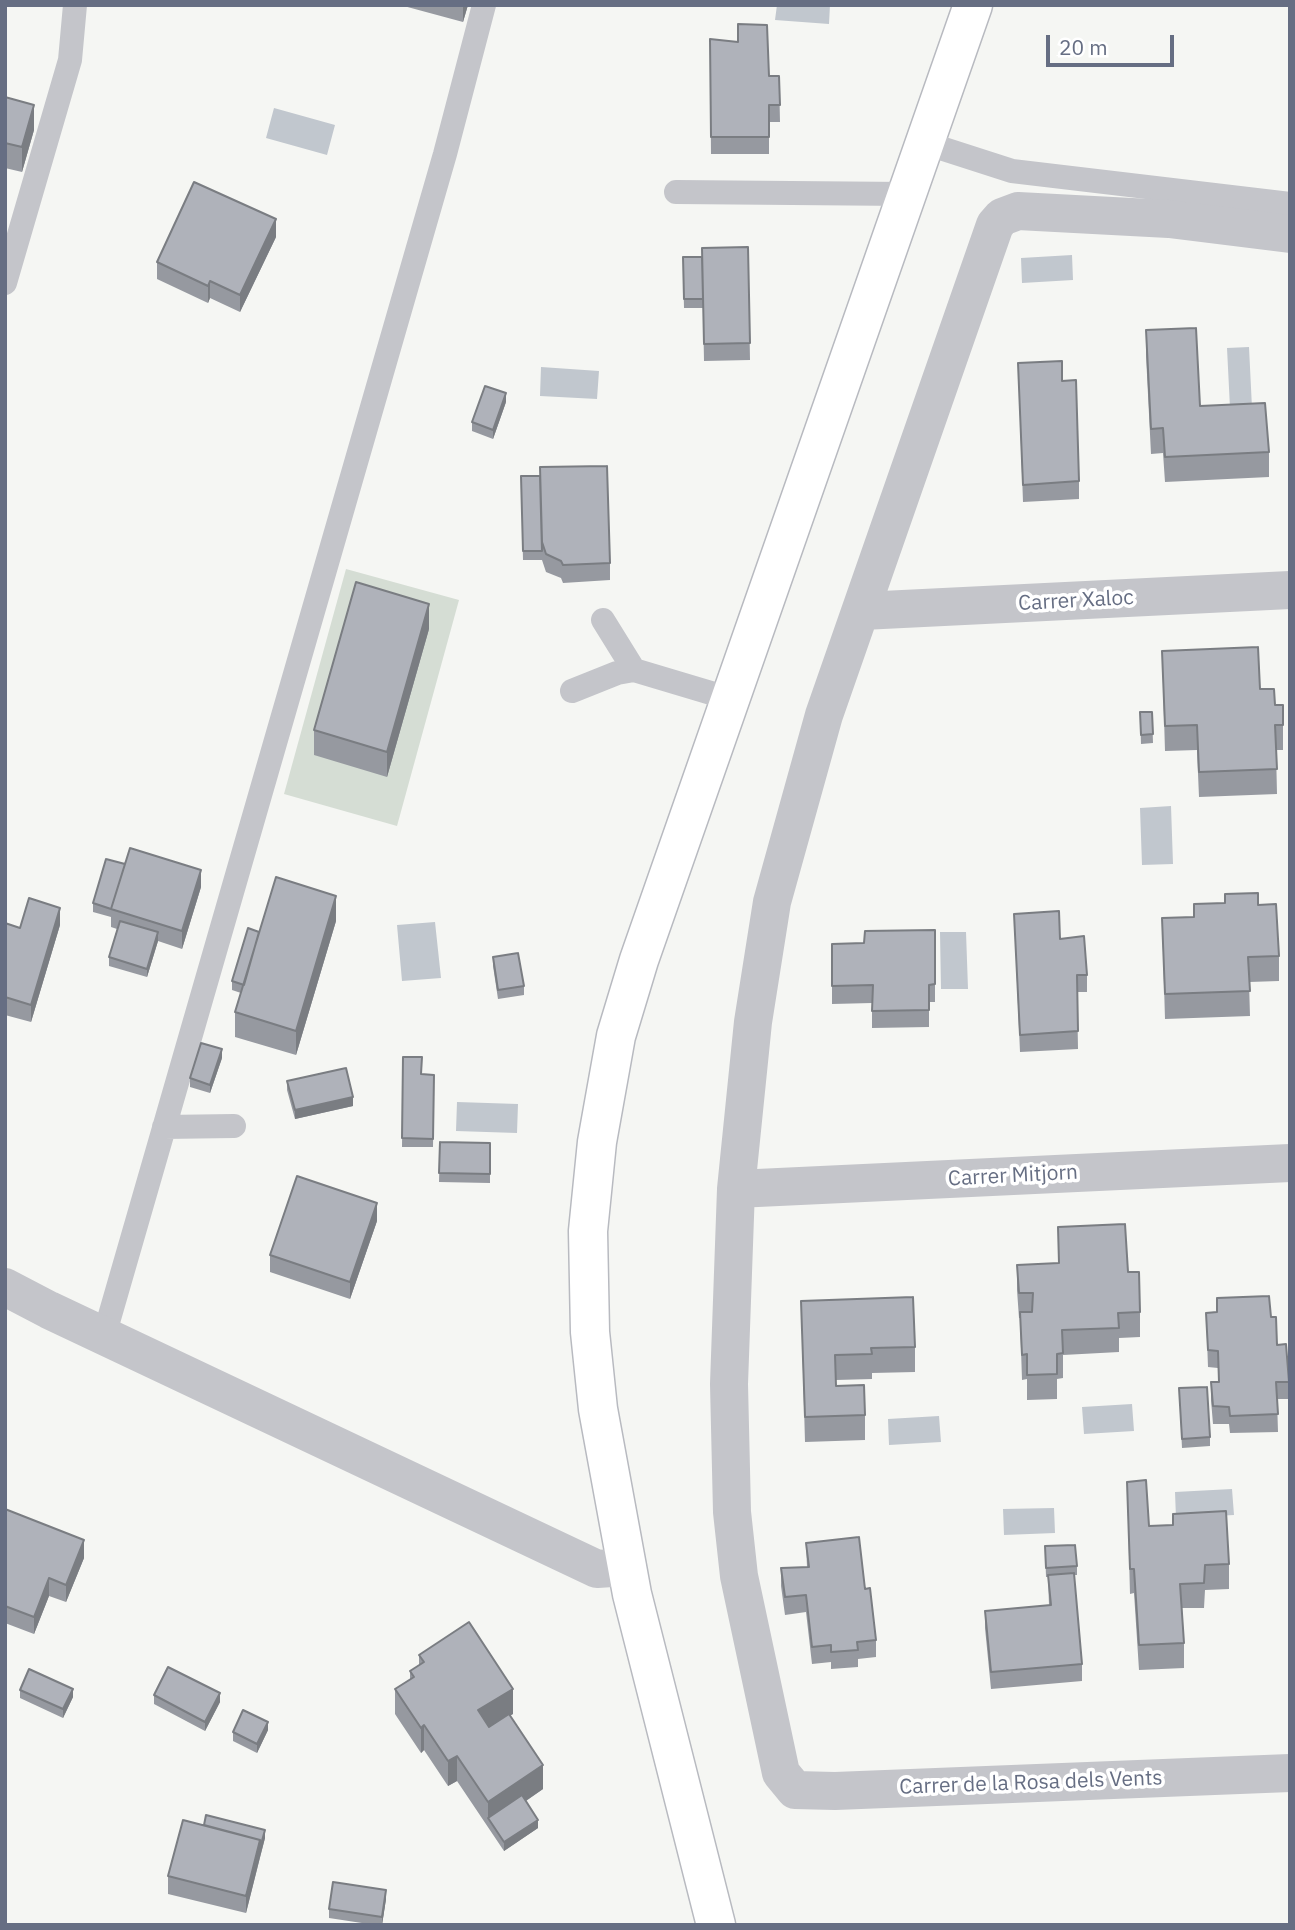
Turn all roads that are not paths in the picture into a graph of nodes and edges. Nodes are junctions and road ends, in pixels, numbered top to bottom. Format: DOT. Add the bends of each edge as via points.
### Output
graph roads {
  1 [pos="75,5"];
  2 [pos="484,5"];
  3 [pos="973,5"];
  4 [pos="925,143"];
  5 [pos="676,192"];
  6 [pos="907,194"];
  7 [pos="1290,204"];
  8 [pos="1290,234"];
  9 [pos="5,283"];
  10 [pos="1290,590"];
  11 [pos="862,611"];
  12 [pos="603,620"];
  13 [pos="634,670"];
  14 [pos="572,691"];
  15 [pos="731,699"];
  16 [pos="234,1126"];
  17 [pos="164,1127"];
  18 [pos="1290,1163"];
  19 [pos="736,1189"];
  20 [pos="5,1287"];
  21 [pos="104,1336"];
  22 [pos="627,1567"];
  23 [pos="1290,1773"];
  24 [pos="716,1925"];
  1 -- 9 [label="lane" via="70,60"];
  2 -- 17 [label="lane"];
  3 -- 4 [label="street"];
  4 -- 6 [label="street"];
  4 -- 7 [label="lane" via="1012,171"];
  5 -- 6 [label="lane"];
  6 -- 15 [label="street"];
  8 -- 11 [label="street" via="1169,219 1018,211 1002,217 990,237"];
  10 -- 11 [label="street, Carrer Xaloc"];
  11 -- 19 [label="street" via="824,715 772,902 753,1022"];
  12 -- 13 [label="lane"];
  13 -- 14 [label="lane"];
  13 -- 15 [label="lane"];
  15 -- 22 [label="street" via="616,1036 597,1142 587,1231 590,1332 598,1409"];
  16 -- 17 [label="lane"];
  17 -- 21 [label="lane"];
  18 -- 19 [label="street, Carrer Mitjorn"];
  19 -- 23 [label="street, Carrer de la Rosa dels Vents" via="729,1384 732,1512 739,1576 781,1773 795,1790"];
  20 -- 21 [label="street"];
  21 -- 22 [label="street" via="597,1569"];
  22 -- 24 [label="street"];
}
